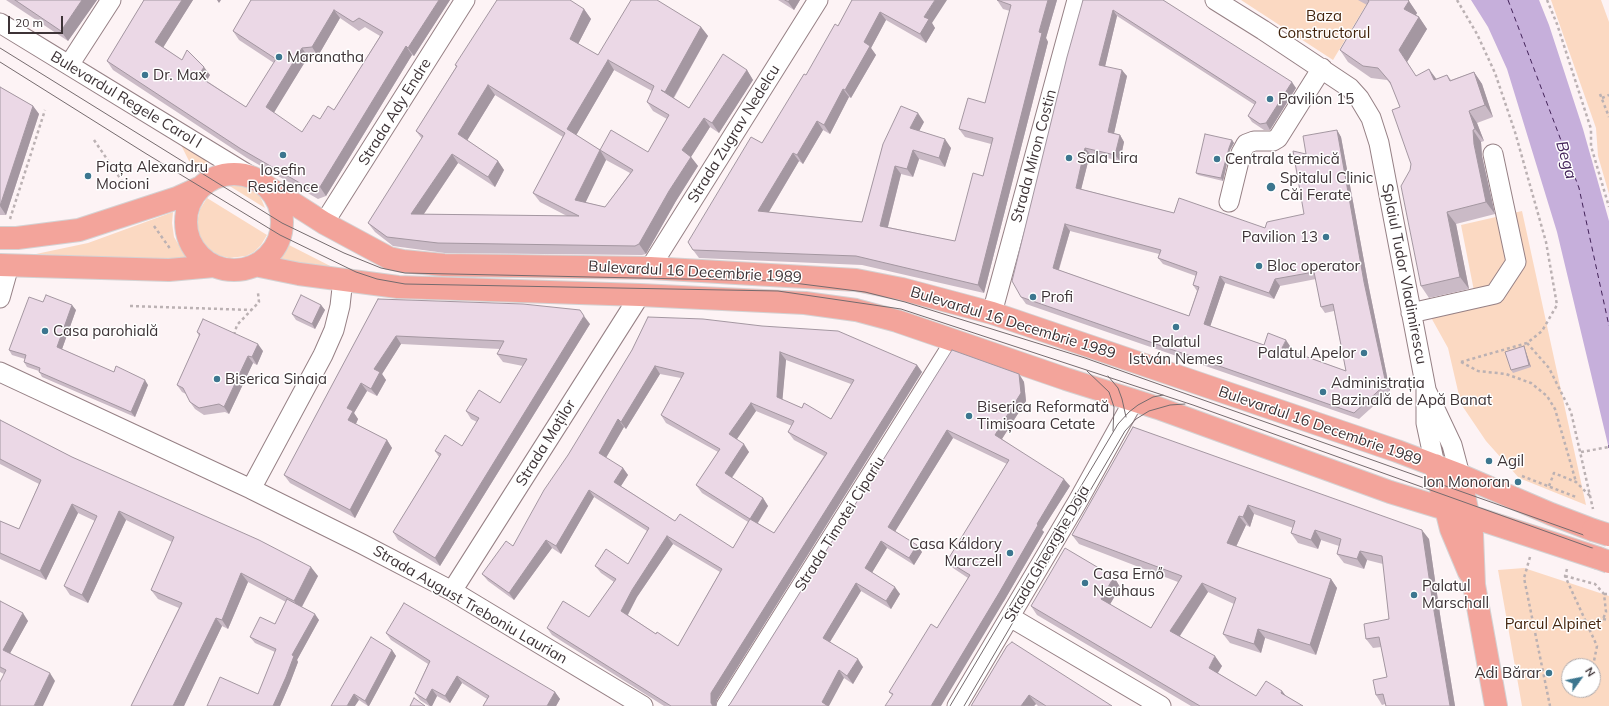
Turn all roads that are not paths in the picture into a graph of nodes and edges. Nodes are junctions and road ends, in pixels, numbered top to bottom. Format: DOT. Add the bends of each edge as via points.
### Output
graph roads {
  1 [pos="111,0"];
  2 [pos="465,0"];
  3 [pos="818,0"];
  4 [pos="1077,0"];
  5 [pos="1215,0"];
  6 [pos="0,23"];
  7 [pos="69,65"];
  8 [pos="1322,68"];
  9 [pos="1493,154"];
  10 [pos="258,180"];
  11 [pos="199,188"];
  12 [pos="1229,202"];
  13 [pos="324,223"];
  14 [pos="5,229"];
  15 [pos="4,265"];
  16 [pos="256,265"];
  17 [pos="214,266"];
  18 [pos="650,268"];
  19 [pos="343,279"];
  20 [pos="640,295"];
  21 [pos="0,298"];
  22 [pos="992,313"];
  23 [pos="1411,313"];
  24 [pos="955,341"];
  25 [pos="0,372"];
  26 [pos="1426,389"];
  27 [pos="1134,400"];
  28 [pos="1435,465"];
  29 [pos="1460,475"];
  30 [pos="251,489"];
  31 [pos="1445,509"];
  32 [pos="1470,516"];
  33 [pos="1601,533"];
  34 [pos="1603,560"];
  35 [pos="1474,584"];
  36 [pos="452,591"];
  37 [pos="1010,617"];
  38 [pos="643,706"];
  39 [pos="726,706"];
  40 [pos="957,706"];
  41 [pos="1161,706"];
  42 [pos="1496,706"];
  1 -- 7 [label="street"];
  2 -- 13 [label="street, Strada Ady Endre"];
  3 -- 18 [label="street, Strada Zugrav Nedelcu"];
  4 -- 22 [label="street, Strada Miron Costin"];
  5 -- 8 [label="street, Splaiul Tudor Vladimirescu"];
  6 -- 7 [label="street, Bulevardul Regele Carol I"];
  7 -- 10 [label="street, Bulevardul Regele Carol I"];
  8 -- 12 [label="street" via="1278,138 1273,141 1254,141 1246,144 1241,153"];
  8 -- 23 [label="street, Splaiul Tudor Vladimirescu" via="1350,88 1371,118"];
  9 -- 23 [label="street" via="1516,262 1495,294"];
  10 -- 11 [label="main road" via="238,174 224,174 210,179"];
  10 -- 13 [label="main road, Bulevardul 16 Decembrie 1989"];
  10 -- 16 [label="main road" via="273,195 280,208 282,223 275,247"];
  11 -- 14 [label="main road" via="177,198 79,230 17,238"];
  11 -- 17 [label="main road" via="190,201 186,215 186,231 201,257"];
  13 -- 18 [label="main road, Bulevardul 16 Decembrie 1989" via="389,258 418,263"];
  15 -- 17 [label="main road" via="170,270"];
  15 -- 21 [label="street"];
  16 -- 17 [label="main road" via="242,270"];
  16 -- 19 [label="main road, Bulevardul 16 Decembrie 1989" via="299,274"];
  18 -- 22 [label="main road, Bulevardul 16 Decembrie 1989" via="856,280 902,289"];
  19 -- 20 [label="main road, Bulevardul 16 Decembrie 1989" via="398,287"];
  19 -- 30 [label="street" via="339,312 324,355"];
  20 -- 24 [label="main road, Bulevardul 16 Decembrie 1989" via="806,303 856,310"];
  20 -- 36 [label="street, Strada Moților"];
  22 -- 28 [label="main road, Bulevardul 16 Decembrie 1989"];
  23 -- 26 [label="street, Splaiul Tudor Vladimirescu"];
  24 -- 27 [label="main road, Bulevardul 16 Decembrie 1989"];
  24 -- 39 [label="street, Strada Timotei Cipariu"];
  25 -- 30 [label="street"];
  26 -- 28 [label="street, Splaiul Tudor Vladimirescu" via="1426,423"];
  26 -- 29 [label="street, Splaiul Tudor Vladimirescu" via="1452,445"];
  27 -- 31 [label="main road, Bulevardul 16 Decembrie 1989" via="1390,492"];
  27 -- 37 [label="street, Strada Gheorghe Doja"];
  28 -- 29 [label="main road, Bulevardul 16 Decembrie 1989"];
  28 -- 31 [label="main road, Splaiul Tudor Vladimirescu"];
  29 -- 32 [label="main road, Splaiul Tudor Vladimirescu"];
  29 -- 33 [label="main road, Bulevardul 16 Decembrie 1989"];
  30 -- 36 [label="street, Strada August Treboniu Laurian"];
  31 -- 32 [label="main road, Bulevardul 16 Decembrie 1989"];
  31 -- 35 [label="main road, Splaiul Tudor Vladimirescu"];
  32 -- 34 [label="main road, Bulevardul 16 Decembrie 1989"];
  32 -- 35 [label="main road, Splaiul Tudor Vladimirescu"];
  35 -- 42 [label="main road, Splaiul Tudor Vladimirescu"];
  36 -- 38 [label="street, Strada August Treboniu Laurian"];
  37 -- 40 [label="street, Strada Gheorghe Doja"];
  37 -- 41 [label="street"];
}
